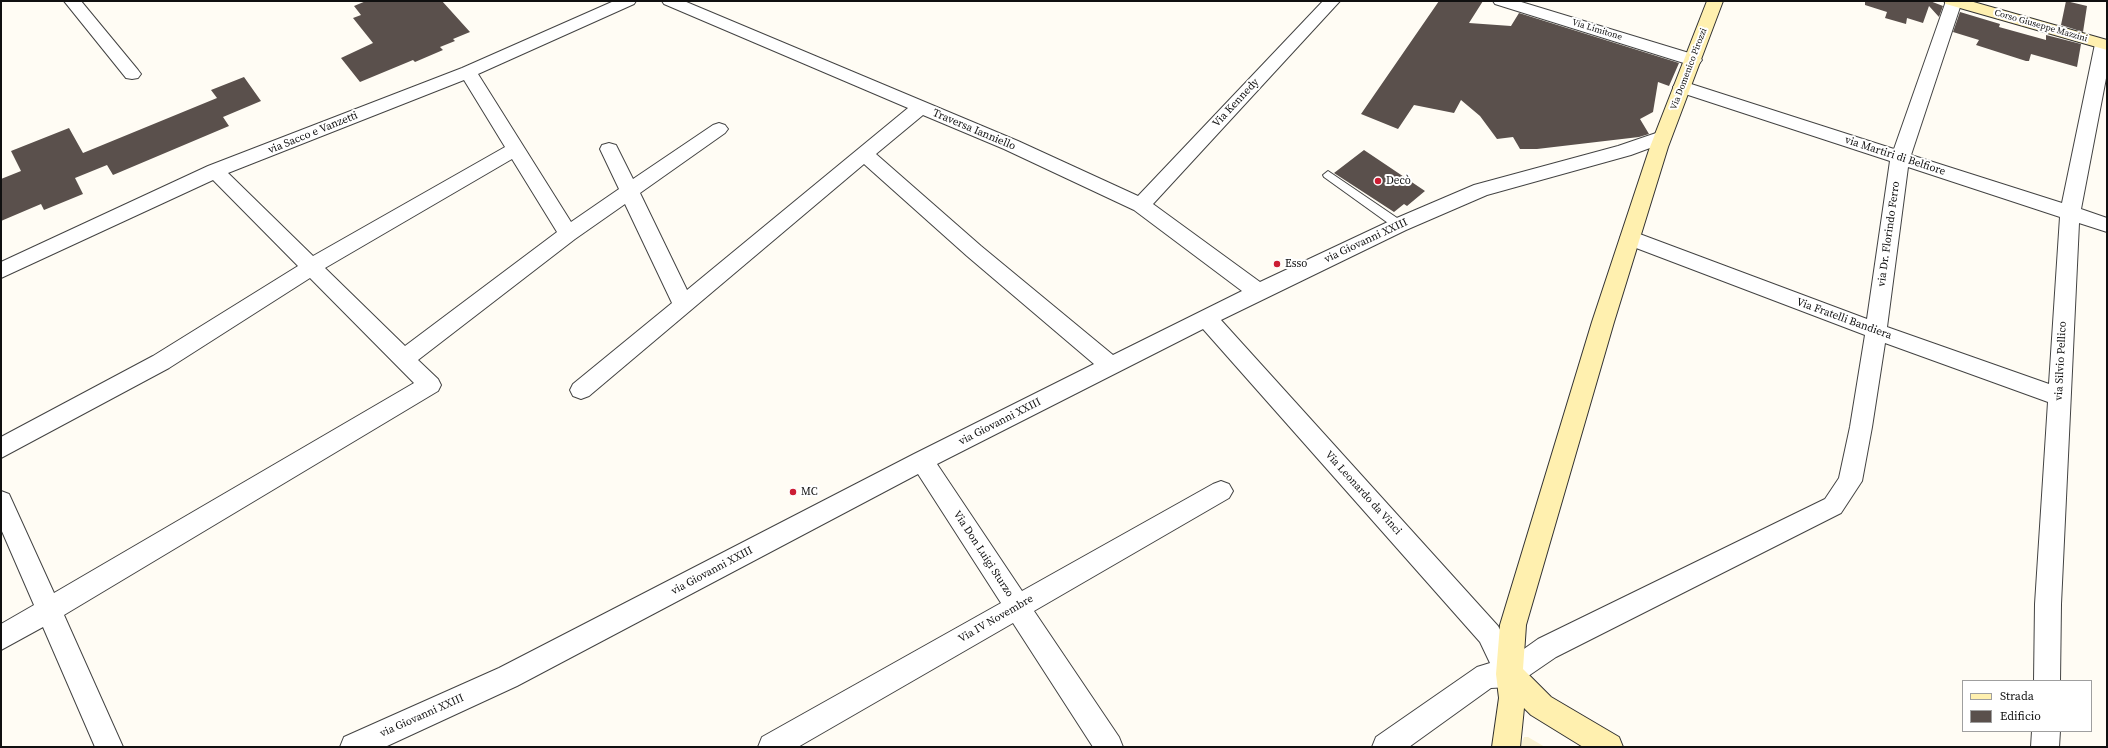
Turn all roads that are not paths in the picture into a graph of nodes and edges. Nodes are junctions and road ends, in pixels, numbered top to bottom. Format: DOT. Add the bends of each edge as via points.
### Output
graph roads {
  1 [pos="72,1"];
  2 [pos="628,1"];
  3 [pos="670,1"];
  4 [pos="1332,1"];
  5 [pos="1501,1"];
  6 [pos="1715,1"];
  7 [pos="1953,1"];
  8 [pos="1522,4"];
  9 [pos="2106,45"];
  10 [pos="1693,60"];
  11 [pos="468,72"];
  12 [pos="132,74"];
  13 [pos="1682,87"];
  14 [pos="921,107"];
  15 [pos="718,129"];
  16 [pos="1662,137"];
  17 [pos="609,148"];
  18 [pos="515,149"];
  19 [pos="864,154"];
  20 [pos="1900,158"];
  21 [pos="215,171"];
  22 [pos="1328,175"];
  23 [pos="629,192"];
  24 [pos="1141,205"];
  25 [pos="2070,213"];
  26 [pos="1399,225"];
  27 [pos="2107,225"];
  28 [pos="568,234"];
  29 [pos="1630,238"];
  30 [pos="311,267"];
  31 [pos="1,271"];
  32 [pos="1258,292"];
  33 [pos="683,304"];
  34 [pos="1207,319"];
  35 [pos="1876,331"];
  36 [pos="404,359"];
  37 [pos="1112,366"];
  38 [pos="580,390"];
  39 [pos="2059,397"];
  40 [pos="1,448"];
  41 [pos="922,461"];
  42 [pos="1221,491"];
  43 [pos="1,501"];
  44 [pos="1017,607"];
  45 [pos="48,608"];
  46 [pos="1,638"];
  47 [pos="1509,674"];
  48 [pos="2047,680"];
  49 [pos="2046,732"];
  50 [pos="109,747"];
  51 [pos="354,747"];
  52 [pos="772,747"];
  53 [pos="1109,747"];
  54 [pos="1386,747"];
  55 [pos="1506,747"];
  56 [pos="1609,747"];
  57 [pos="2045,747"];
  1 -- 12 [label="street"];
  2 -- 11 [label="street, via Sacco e Vanzetti"];
  3 -- 14 [label="street, Traversa Ianniello"];
  4 -- 24 [label="street, Via Kennedy"];
  5 -- 8 [label="street, Via Limitone"];
  6 -- 10 [label="street, Via Domenico Pirozzi"];
  7 -- 9 [label="street, Corso Giuseppe Mazzini"];
  7 -- 20 [label="street, via Dr. Florindo Ferro"];
  8 -- 10 [label="street, Via Limitone"];
  9 -- 25 [label="street, via Silvio Pellico"];
  10 -- 13 [label="street, Via Domenico Pirozzi"];
  11 -- 18 [label="street"];
  11 -- 21 [label="street, via Sacco e Vanzetti"];
  13 -- 16 [label="street, Via Domenico Pirozzi"];
  13 -- 20 [label="street, via Martiri di Belfiore"];
  14 -- 19 [label="street"];
  14 -- 24 [label="street, Traversa Ianniello"];
  15 -- 23 [label="street"];
  16 -- 26 [label="street, via Giovanni XXIII" via="1624,151 1481,190"];
  16 -- 29 [label="street, Via Domenico Pirozzi"];
  17 -- 23 [label="street"];
  18 -- 28 [label="street"];
  18 -- 30 [label="street"];
  19 -- 33 [label="street"];
  19 -- 37 [label="street" via="974,251"];
  20 -- 25 [label="street, via Martiri di Belfiore"];
  20 -- 35 [label="street, via Dr. Florindo Ferro"];
  21 -- 30 [label="street"];
  21 -- 31 [label="street, via Sacco e Vanzetti"];
  22 -- 26 [label="lane"];
  23 -- 28 [label="street"];
  23 -- 33 [label="street"];
  24 -- 32 [label="street, Traversa Ianniello"];
  25 -- 27 [label="street, via Martiri di Belfiore"];
  25 -- 39 [label="street, via Silvio Pellico"];
  26 -- 32 [label="street, via Giovanni XXIII"];
  28 -- 36 [label="street"];
  29 -- 35 [label="street, Via Fratelli Bandiera"];
  29 -- 47 [label="street, Via Domenico Pirozzi" via="1513,625"];
  30 -- 36 [label="street"];
  30 -- 40 [label="street" via="160,362"];
  32 -- 34 [label="street, via Giovanni XXIII"];
  33 -- 38 [label="street"];
  34 -- 37 [label="street, via Giovanni XXIII"];
  34 -- 47 [label="street, Via Leonardo da Vinci" via="1489,634"];
  35 -- 39 [label="street, Via Fratelli Bandiera"];
  35 -- 47 [label="street, via Dr. Florindo Ferro" via="1850,481 1834,506 1547,648"];
  36 -- 45 [label="street" via="430,385"];
  37 -- 41 [label="street, via Giovanni XXIII"];
  39 -- 48 [label="street, via Silvio Pellico" via="2048,604"];
  41 -- 44 [label="street, Via Don Luigi Sturzo"];
  41 -- 51 [label="street, via Giovanni XXIII" via="508,677"];
  42 -- 44 [label="street, Via IV Novembre"];
  43 -- 45 [label="street"];
  44 -- 52 [label="street, Via IV Novembre"];
  44 -- 53 [label="street, Via Don Luigi Sturzo"];
  45 -- 46 [label="street"];
  45 -- 50 [label="street"];
  47 -- 54 [label="street" via="1486,676"];
  47 -- 55 [label="street, Via Domenico Pirozzi" via="1512,698"];
  47 -- 56 [label="street" via="1541,706"];
  49 -- 57 [label="street"];
}
